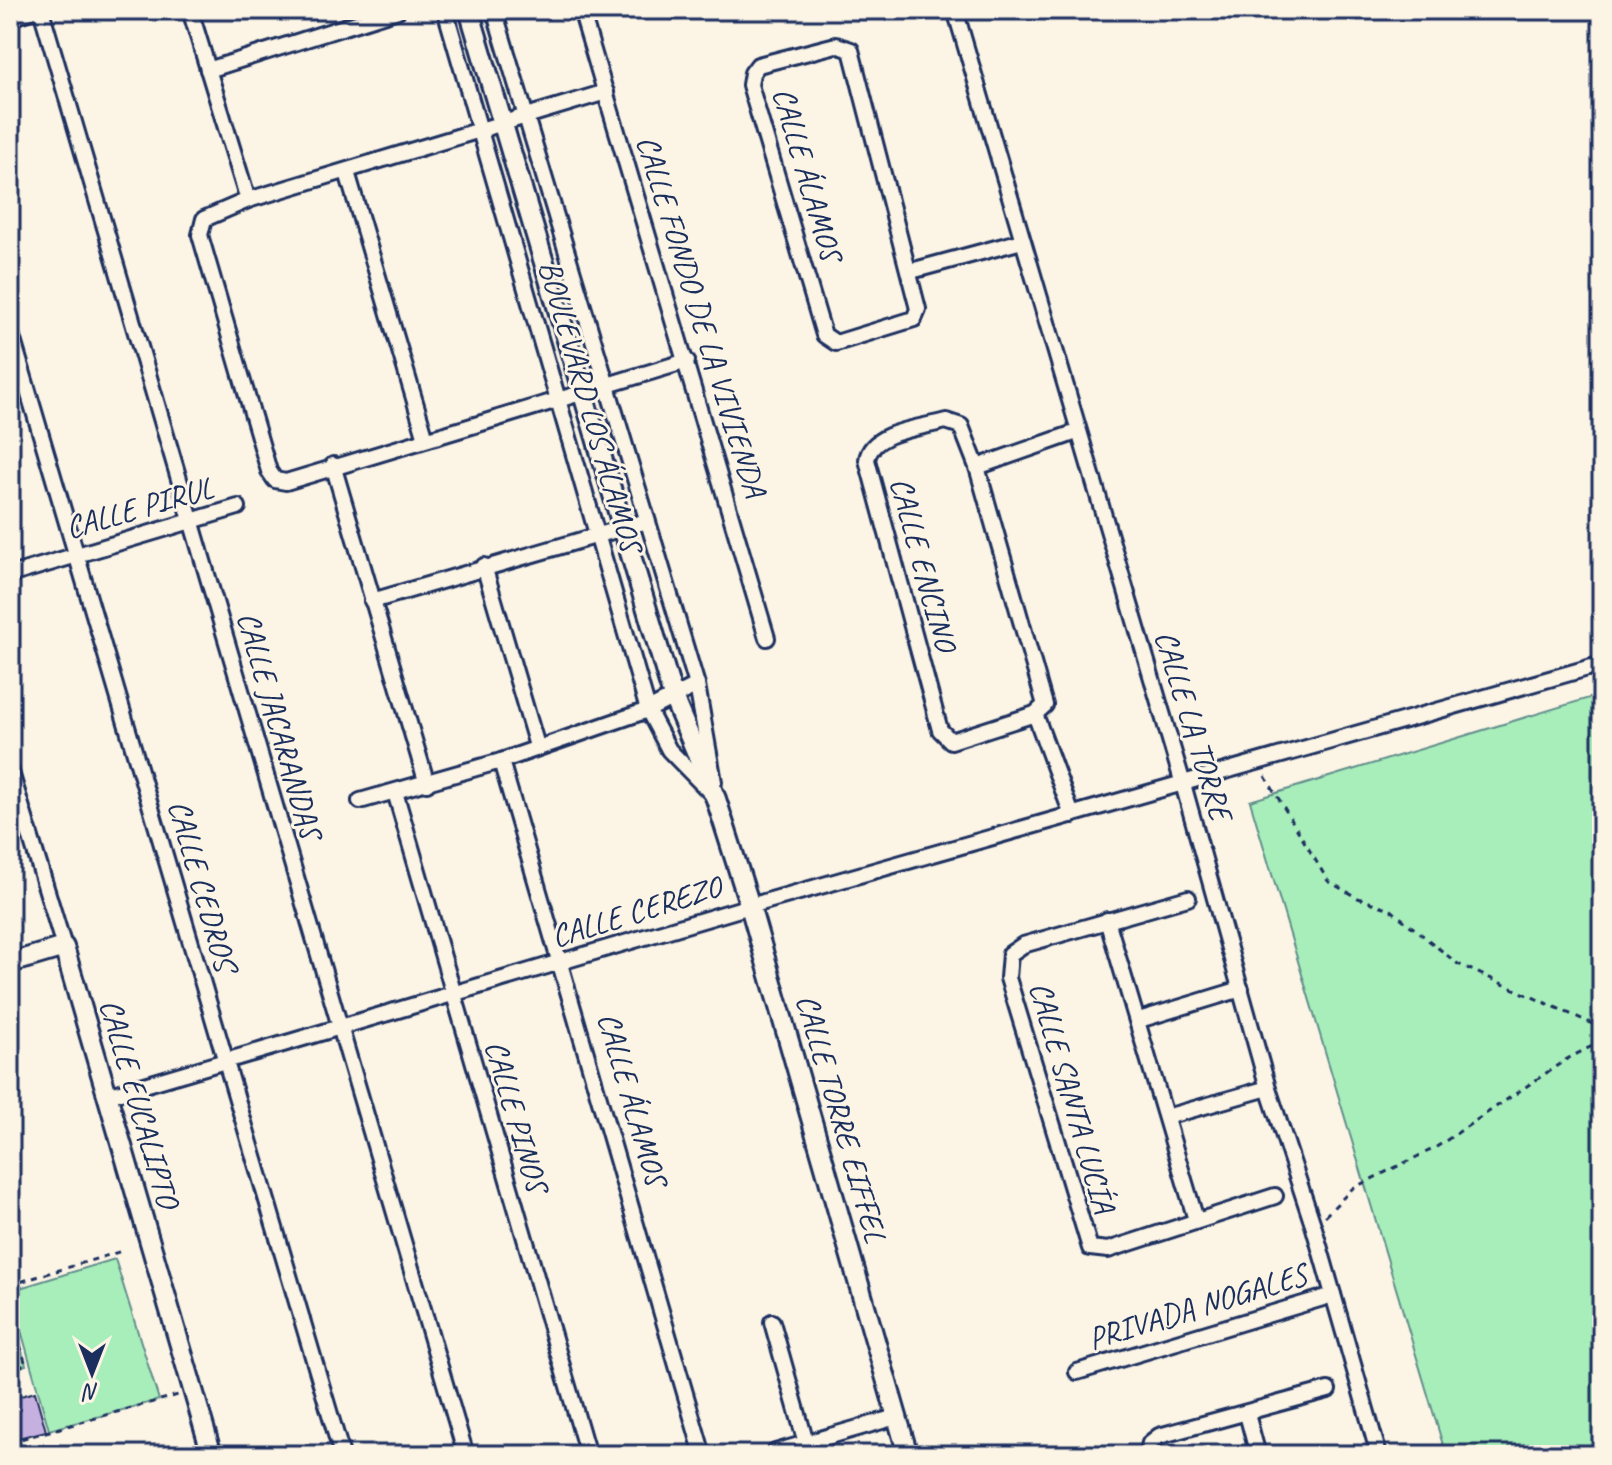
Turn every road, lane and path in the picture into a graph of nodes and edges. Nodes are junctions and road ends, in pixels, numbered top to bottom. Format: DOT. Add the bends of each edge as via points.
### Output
graph roads {
  1 [pos="34,10"];
  2 [pos="41,10"];
  3 [pos="190,10"];
  4 [pos="398,10"];
  5 [pos="445,10"];
  6 [pos="469,10"];
  7 [pos="494,10"];
  8 [pos="581,10"];
  9 [pos="955,10"];
  10 [pos="10,18"];
  11 [pos="208,70"];
  12 [pos="606,92"];
  13 [pos="526,117"];
  14 [pos="503,124"];
  15 [pos="479,132"];
  16 [pos="347,172"];
  17 [pos="248,200"];
  18 [pos="1022,241"];
  19 [pos="911,271"];
  20 [pos="10,330"];
  21 [pos="687,361"];
  22 [pos="606,384"];
  23 [pos="582,392"];
  24 [pos="558,400"];
  25 [pos="1077,432"];
  26 [pos="426,439"];
  27 [pos="333,465"];
  28 [pos="977,467"];
  29 [pos="238,507"];
  30 [pos="192,521"];
  31 [pos="647,521"];
  32 [pos="624,528"];
  33 [pos="598,535"];
  34 [pos="77,554"];
  35 [pos="484,566"];
  36 [pos="10,575"];
  37 [pos="372,601"];
  38 [pos="767,638"];
  39 [pos="1602,664"];
  40 [pos="697,685"];
  41 [pos="673,697"];
  42 [pos="648,710"];
  43 [pos="1035,714"];
  44 [pos="537,746"];
  45 [pos="501,761"];
  46 [pos="1257,762"];
  47 [pos="10,769"];
  48 [pos="427,784"];
  49 [pos="1183,784"];
  50 [pos="395,792"];
  51 [pos="716,799"];
  52 [pos="360,801"];
  53 [pos="1072,815"];
  54 [pos="1188,898"];
  55 [pos="750,906"];
  56 [pos="1107,920"];
  57 [pos="64,947"];
  58 [pos="563,962"];
  59 [pos="10,963"];
  60 [pos="1241,989"];
  61 [pos="452,994"];
  62 [pos="1139,1020"];
  63 [pos="339,1027"];
  64 [pos="1602,1028"];
  65 [pos="1602,1041"];
  66 [pos="225,1060"];
  67 [pos="1268,1088"];
  68 [pos="107,1096"];
  69 [pos="1166,1117"];
  70 [pos="1275,1196"];
  71 [pos="1196,1220"];
  72 [pos="1314,1228"];
  73 [pos="122,1251"];
  74 [pos="10,1285"];
  75 [pos="1333,1295"];
  76 [pos="10,1310"];
  77 [pos="772,1322"];
  78 [pos="10,1369"];
  79 [pos="1077,1372"];
  80 [pos="1328,1390"];
  81 [pos="193,1391"];
  82 [pos="1247,1414"];
  83 [pos="896,1417"];
  84 [pos="10,1442"];
  85 [pos="806,1443"];
  86 [pos="775,1452"];
  87 [pos="212,1455"];
  88 [pos="342,1455"];
  89 [pos="466,1455"];
  90 [pos="588,1455"];
  91 [pos="703,1455"];
  92 [pos="908,1455"];
  93 [pos="1147,1455"];
  94 [pos="1258,1455"];
  95 [pos="1379,1455"];
  1 -- 10 [label="street"];
  2 -- 30 [label="street, CALLE JACARANDAS"];
  3 -- 11 [label="street"];
  4 -- 11 [label="street"];
  5 -- 15 [label="street, BOULEVARD LOS ÁLAMOS"];
  6 -- 14 [label="street, BOULEVARD LOS ÁLAMOS"];
  7 -- 13 [label="street, BOULEVARD LOS ÁLAMOS"];
  8 -- 12 [label="street, CALLE FONDO DE LA VIVIENDA"];
  9 -- 18 [label="street, CALLE LA TORRE"];
  11 -- 17 [label="street"];
  12 -- 13 [label="street"];
  12 -- 21 [label="street, CALLE FONDO DE LA VIVIENDA"];
  13 -- 14 [label="street"];
  13 -- 22 [label="street, BOULEVARD LOS ÁLAMOS"];
  14 -- 15 [label="street"];
  14 -- 23 [label="street, BOULEVARD LOS ÁLAMOS"];
  15 -- 16 [label="street"];
  15 -- 24 [label="street, BOULEVARD LOS ÁLAMOS"];
  16 -- 17 [label="street"];
  16 -- 26 [label="street"];
  17 -- 27 [label="street" via="210,215 200,235 269,471 275,480 286,482"];
  18 -- 19 [label="street"];
  18 -- 25 [label="street, CALLE LA TORRE"];
  19 -- 19 [label="street, CALLE ÁLAMOS" via="851,50 836,45 758,65 750,90 826,339 836,343 914,319 918,309"];
  20 -- 34 [label="street, CALLE CEDROS"];
  21 -- 22 [label="street"];
  21 -- 38 [label="street, CALLE FONDO DE LA VIVIENDA"];
  22 -- 23 [label="street"];
  22 -- 31 [label="street, BOULEVARD LOS ÁLAMOS"];
  23 -- 24 [label="street"];
  23 -- 32 [label="street, BOULEVARD LOS ÁLAMOS"];
  24 -- 26 [label="street"];
  24 -- 33 [label="street, BOULEVARD LOS ÁLAMOS"];
  25 -- 28 [label="street"];
  25 -- 49 [label="street, CALLE LA TORRE"];
  26 -- 27 [label="street"];
  27 -- 37 [label="street"];
  28 -- 43 [label="street, CALLE ENCINO" via="1045,705"];
  28 -- 43 [label="street, CALLE ENCINO" via="961,426 951,421 880,439 867,455 944,736 951,741"];
  29 -- 30 [label="street, CALLE PIRUL"];
  30 -- 34 [label="street, CALLE PIRUL"];
  30 -- 63 [label="street, CALLE JACARANDAS"];
  31 -- 32 [label="street"];
  31 -- 40 [label="street, BOULEVARD LOS ÁLAMOS"];
  32 -- 33 [label="street"];
  32 -- 41 [label="street, BOULEVARD LOS ÁLAMOS"];
  33 -- 35 [label="street"];
  33 -- 42 [label="street, BOULEVARD LOS ÁLAMOS"];
  34 -- 36 [label="street, CALLE PIRUL"];
  34 -- 66 [label="street, CALLE CEDROS"];
  35 -- 37 [label="street"];
  35 -- 44 [label="street"];
  37 -- 48 [label="street"];
  39 -- 46 [label="street, CALLE CEREZO"];
  40 -- 41 [label="street"];
  40 -- 51 [label="street, BOULEVARD LOS ÁLAMOS"];
  41 -- 42 [label="street"];
  41 -- 51 [label="street, BOULEVARD LOS ÁLAMOS"];
  42 -- 44 [label="street"];
  42 -- 51 [label="street, BOULEVARD LOS ÁLAMOS" via="669,750"];
  43 -- 53 [label="street, CALLE ENCINO"];
  44 -- 45 [label="street"];
  45 -- 48 [label="street"];
  45 -- 58 [label="street, CALLE ÁLAMOS"];
  46 -- 49 [label="street, CALLE CEREZO"];
  46 -- 64 [label="path" via="1328,881 1390,909 1458,964"];
  47 -- 57 [label="street, CALLE EUCALIPTO"];
  48 -- 50 [label="street"];
  49 -- 53 [label="street, CALLE CEREZO"];
  49 -- 60 [label="street, CALLE LA TORRE"];
  50 -- 52 [label="street"];
  50 -- 61 [label="street, CALLE PINOS"];
  51 -- 55 [label="street, CALLE TORRE EIFFEL"];
  53 -- 55 [label="street, CALLE CEREZO"];
  54 -- 56 [label="street, CALLE SANTA LUCÍA"];
  55 -- 58 [label="street, CALLE CEREZO"];
  55 -- 83 [label="street, CALLE TORRE EIFFEL"];
  56 -- 62 [label="street"];
  56 -- 71 [label="street, CALLE SANTA LUCÍA" via="1015,950 1008,960 1008,978 1090,1248 1108,1250"];
  57 -- 59 [label="street"];
  57 -- 68 [label="street, CALLE EUCALIPTO"];
  58 -- 61 [label="street, CALLE CEREZO"];
  58 -- 91 [label="street, CALLE ÁLAMOS"];
  60 -- 62 [label="street"];
  60 -- 67 [label="street, CALLE LA TORRE"];
  61 -- 63 [label="street, CALLE CEREZO"];
  61 -- 90 [label="street, CALLE PINOS"];
  62 -- 69 [label="street"];
  63 -- 66 [label="street, CALLE CEREZO"];
  63 -- 89 [label="street, CALLE JACARANDAS"];
  65 -- 72 [label="path" via="1435,1148 1353,1188"];
  66 -- 68 [label="street, CALLE CEREZO"];
  66 -- 88 [label="street, CALLE CEDROS"];
  67 -- 69 [label="street"];
  67 -- 72 [label="street, CALLE LA TORRE"];
  68 -- 81 [label="street, CALLE EUCALIPTO"];
  69 -- 71 [label="street"];
  70 -- 71 [label="street, CALLE SANTA LUCÍA"];
  72 -- 75 [label="street, CALLE LA TORRE"];
  73 -- 74 [label="path"];
  75 -- 79 [label="street, PRIVADA NOGALES"];
  75 -- 95 [label="street, CALLE LA TORRE"];
  76 -- 78 [label="path" via="26,1365"];
  77 -- 85 [label="street"];
  80 -- 82 [label="street"];
  81 -- 84 [label="path"];
  81 -- 87 [label="street, CALLE EUCALIPTO"];
  82 -- 93 [label="street" via="1159,1436"];
  82 -- 94 [label="street"];
  83 -- 85 [label="street"];
  83 -- 92 [label="street, CALLE TORRE EIFFEL"];
  85 -- 86 [label="street"];
}
